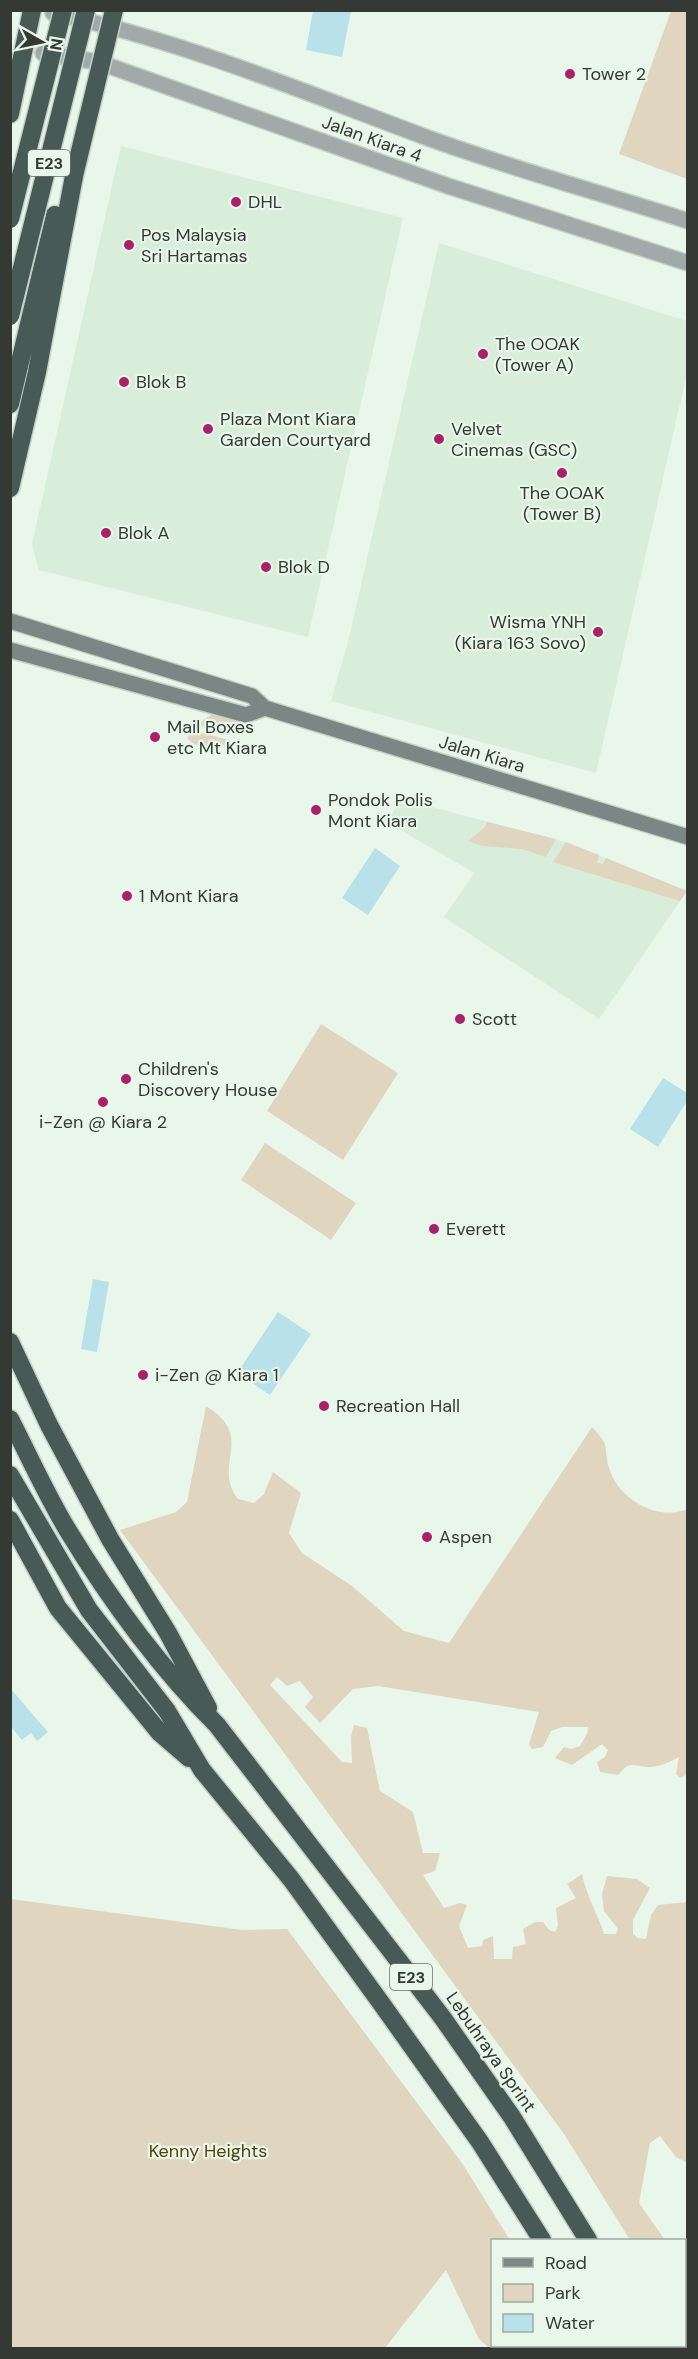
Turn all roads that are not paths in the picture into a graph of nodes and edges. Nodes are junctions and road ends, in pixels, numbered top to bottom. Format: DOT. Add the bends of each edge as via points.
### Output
graph roads {
  1 [pos="32,10"];
  2 [pos="114,10"];
  3 [pos="69,12"];
  4 [pos="24,42"];
  5 [pos="43,53"];
  6 [pos="66,57"];
  7 [pos="10,87"];
  8 [pos="10,114"];
  9 [pos="74,176"];
  10 [pos="10,186"];
  11 [pos="10,219"];
  12 [pos="687,221"];
  13 [pos="687,263"];
  14 [pos="10,298"];
  15 [pos="10,316"];
  16 [pos="10,404"];
  17 [pos="10,488"];
  18 [pos="10,621"];
  19 [pos="10,650"];
  20 [pos="265,708"];
  21 [pos="687,837"];
  22 [pos="10,1342"];
  23 [pos="10,1419"];
  24 [pos="10,1475"];
  25 [pos="10,1520"];
  26 [pos="217,1725"];
  27 [pos="202,1770"];
  28 [pos="541,2239"];
  29 [pos="587,2239"];
  1 -- 4 [label="highway"];
  2 -- 9 [label="highway, bridge"];
  3 -- 5 [label="main road"];
  3 -- 6 [label="main road"];
  3 -- 11 [label="highway, bridge"];
  3 -- 12 [label="street, Jalan Kiara 4" via="208,55 430,138"];
  3 -- 15 [label="highway, E23, bridge"];
  4 -- 7 [label="highway"];
  4 -- 8 [label="highway"];
  5 -- 6 [label="street, Jalan Kiara 4"];
  5 -- 10 [label="main road"];
  6 -- 13 [label="street, Jalan Kiara 4" via="98,62 448,186"];
  6 -- 14 [label="main road"];
  9 -- 16 [label="highway" via="60,197 53,221"];
  9 -- 17 [label="highway" via="37,372"];
  18 -- 20 [label="main road, Jalan Kiara" via="252,696"];
  19 -- 20 [label="main road, Jalan Kiara" via="246,716"];
  20 -- 21 [label="main road, Jalan Kiara"];
  22 -- 26 [label="highway" via="96,1513 168,1633"];
  23 -- 26 [label="highway" via="66,1528 125,1617 181,1689"];
  24 -- 27 [label="highway" via="89,1610 167,1711"];
  25 -- 27 [label="highway" via="58,1608 85,1644 160,1733"];
  26 -- 29 [label="highway, Lebuhraya Sprint / E23" via="442,2017 512,2117"];
  27 -- 28 [label="highway, E23" via="291,1879 381,2003 480,2142"];
}
